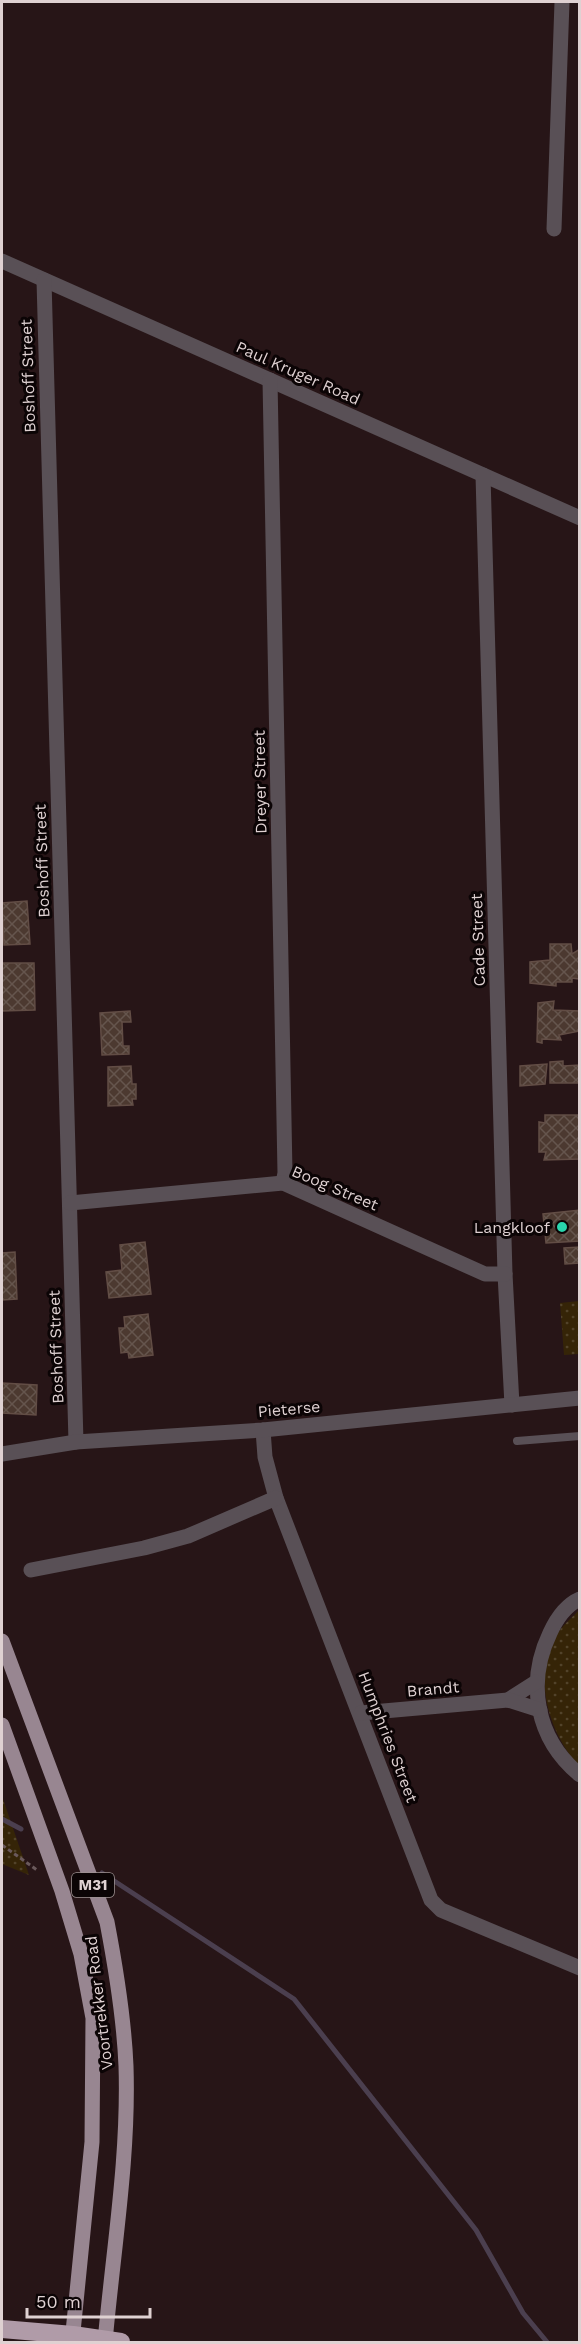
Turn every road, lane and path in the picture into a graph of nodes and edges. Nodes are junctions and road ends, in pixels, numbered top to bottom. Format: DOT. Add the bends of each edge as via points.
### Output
graph roads {
  1 [pos="562,2"];
  2 [pos="554,229"];
  3 [pos="2,261"];
  4 [pos="44,280"];
  5 [pos="270,380"];
  6 [pos="483,475"];
  7 [pos="579,518"];
  8 [pos="283,1183"];
  9 [pos="70,1203"];
  10 [pos="505,1274"];
  11 [pos="579,1401"];
  12 [pos="512,1405"];
  13 [pos="263,1430"];
  14 [pos="579,1436"];
  15 [pos="517,1441"];
  16 [pos="76,1442"];
  17 [pos="2,1454"];
  18 [pos="276,1498"];
  19 [pos="31,1570"];
  20 [pos="579,1599"];
  21 [pos="2,1641"];
  22 [pos="536,1682"];
  23 [pos="508,1700"];
  24 [pos="540,1710"];
  25 [pos="361,1713"];
  26 [pos="2,1725"];
  27 [pos="579,1775"];
  28 [pos="2,1845"];
  29 [pos="40,1872"];
  30 [pos="579,1968"];
  31 [pos="2,2329"];
  32 [pos="72,2339"];
  33 [pos="111,2341"];
  1 -- 2 [label="street"];
  3 -- 4 [label="street, Paul Kruger Road"];
  4 -- 5 [label="street, Paul Kruger Road"];
  4 -- 9 [label="street, Boshoff Street"];
  5 -- 6 [label="street, Paul Kruger Road"];
  5 -- 8 [label="street, Dreyer Street"];
  6 -- 7 [label="street, Paul Kruger Road"];
  6 -- 10 [label="street, Cade Street"];
  8 -- 9 [label="street, Boog Street"];
  8 -- 10 [label="street, Boog Street" via="485,1274"];
  9 -- 16 [label="street, Boshoff Street"];
  10 -- 12 [label="street, Cade Street"];
  11 -- 12 [label="street, Pieterse"];
  12 -- 13 [label="street, Pieterse"];
  13 -- 16 [label="street, Pieterse"];
  13 -- 18 [label="street, Humphries Street"];
  14 -- 15 [label="lane"];
  16 -- 17 [label="street, Pieterse"];
  18 -- 19 [label="street" via="188,1536"];
  18 -- 25 [label="street, Humphries Street"];
  20 -- 22 [label="street" via="556,1621 539,1656"];
  21 -- 33 [label="main road, Voortrekker Road / M31" via="107,1922 116,1971 126,2066"];
  22 -- 23 [label="street, Brandt"];
  22 -- 24 [label="street"];
  23 -- 24 [label="street, Brandt"];
  23 -- 25 [label="street, Brandt"];
  24 -- 27 [label="street" via="558,1752"];
  25 -- 30 [label="street, Humphries Street" via="427,1893 435,1905"];
  26 -- 32 [label="main road, Voortrekker Road / M31" via="62,1891 81,1954 93,2018 92,2142"];
  28 -- 29 [label="path"];
  31 -- 32 [label="highway"];
  32 -- 33 [label="highway"];
}
